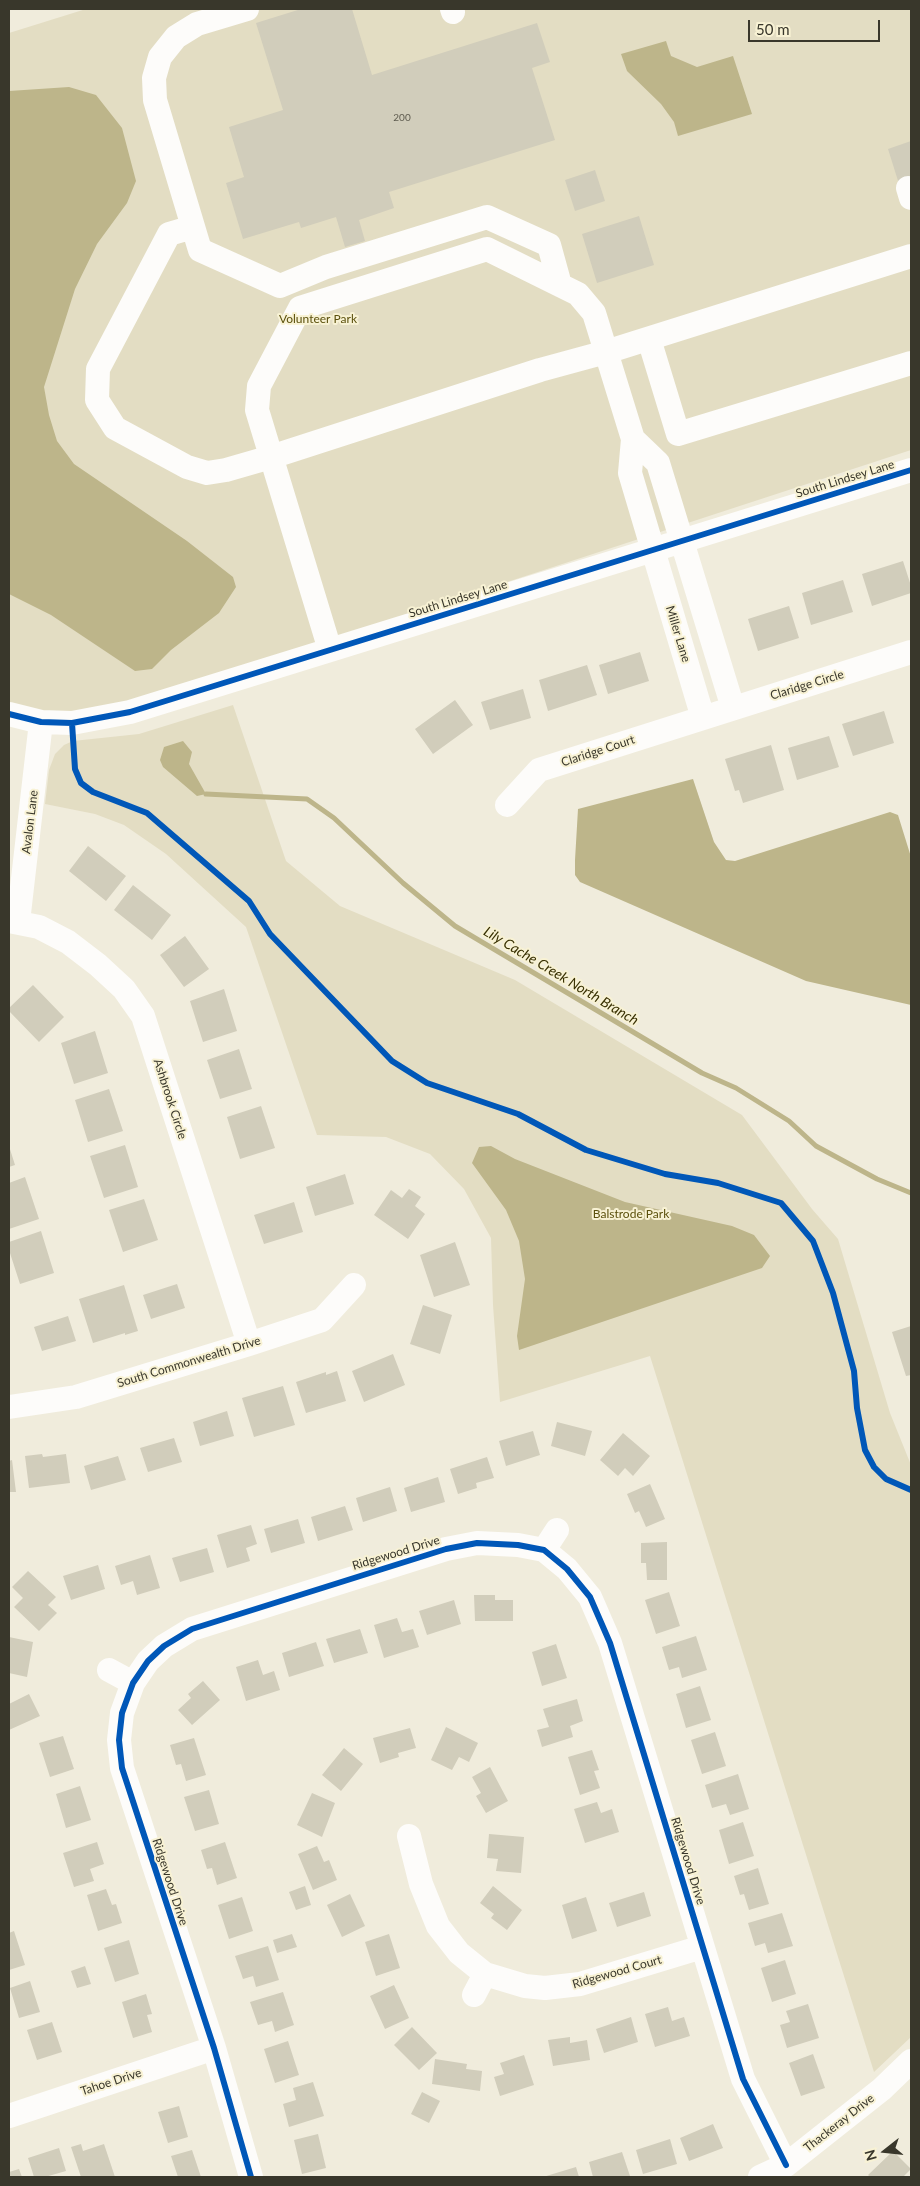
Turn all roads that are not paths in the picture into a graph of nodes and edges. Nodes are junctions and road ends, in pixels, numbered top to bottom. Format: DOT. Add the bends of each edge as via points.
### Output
graph roads {
  1 [pos="247,9"];
  2 [pos="193,227"];
  3 [pos="911,256"];
  4 [pos="326,267"];
  5 [pos="560,285"];
  6 [pos="336,296"];
  7 [pos="649,339"];
  8 [pos="606,352"];
  9 [pos="911,363"];
  10 [pos="633,439"];
  11 [pos="271,457"];
  12 [pos="911,470"];
  13 [pos="683,541"];
  14 [pos="653,551"];
  15 [pos="330,650"];
  16 [pos="911,652"];
  17 [pos="733,708"];
  18 [pos="9,714"];
  19 [pos="703,718"];
  20 [pos="41,722"];
  21 [pos="507,804"];
  22 [pos="13,921"];
  23 [pos="354,1285"];
  24 [pos="249,1344"];
  25 [pos="9,1407"];
  26 [pos="557,1530"];
  27 [pos="544,1550"];
  28 [pos="109,1670"];
  29 [pos="134,1683"];
  30 [pos="409,1836"];
  31 [pos="702,1947"];
  32 [pos="485,1974"];
  33 [pos="474,1994"];
  34 [pos="214,2048"];
  35 [pos="911,2061"];
  36 [pos="9,2116"];
  37 [pos="786,2165"];
  38 [pos="251,2177"];
  39 [pos="760,2177"];
  1 -- 2 [label="street" via="197,24 176,37 160,57 154,78 155,100"];
  2 -- 4 [label="street" via="200,250 280,286"];
  2 -- 11 [label="street" via="168,234 98,369 97,400 114,428 187,468 207,473"];
  3 -- 7 [label="street"];
  4 -- 5 [label="street" via="487,217 549,245"];
  4 -- 6 [label="street"];
  5 -- 6 [label="street" via="487,249"];
  5 -- 8 [label="street" via="578,294 594,312"];
  6 -- 11 [label="street" via="300,308 259,386 257,410"];
  7 -- 8 [label="street"];
  7 -- 9 [label="street" via="678,434"];
  8 -- 10 [label="street"];
  8 -- 11 [label="street" via="540,370"];
  10 -- 13 [label="street" via="658,464"];
  10 -- 14 [label="street, Miller Lane" via="630,473"];
  11 -- 15 [label="street"];
  12 -- 13 [label="street, South Lindsey Lane"];
  13 -- 14 [label="street, South Lindsey Lane"];
  13 -- 17 [label="street"];
  14 -- 15 [label="street, South Lindsey Lane"];
  14 -- 19 [label="street, Miller Lane"];
  15 -- 20 [label="street, South Lindsey Lane" via="130,712 72,723"];
  16 -- 17 [label="street, Claridge Circle"];
  17 -- 19 [label="street, Claridge Circle"];
  18 -- 20 [label="street, South Lindsey Lane"];
  19 -- 21 [label="street, Claridge Court" via="540,770"];
  20 -- 22 [label="street, Avalon Lane"];
  22 -- 24 [label="street, Ashbrook Circle" via="53,933 68,942 124,989 143,1016"];
  23 -- 24 [label="street, South Commonwealth Drive" via="322,1320"];
  24 -- 25 [label="street, South Commonwealth Drive" via="76,1396"];
  26 -- 27 [label="street"];
  27 -- 29 [label="street, Ridgewood Drive" via="493,1542 461,1545 207,1623 164,1646 148,1660"];
  27 -- 31 [label="street, Ridgewood Drive" via="567,1569 590,1597 610,1643"];
  28 -- 29 [label="street"];
  29 -- 34 [label="street, Ridgewood Drive" via="122,1712 119,1740 122,1768"];
  30 -- 32 [label="street, Ridgewood Court" via="421,1884 438,1926 459,1953"];
  31 -- 32 [label="street, Ridgewood Court" via="580,1984 545,1988 525,1986"];
  31 -- 37 [label="street, Ridgewood Drive" via="743,2079"];
  32 -- 33 [label="street"];
  34 -- 36 [label="street, Tahoe Drive"];
  34 -- 38 [label="street, Ridgewood Drive"];
  35 -- 37 [label="street, Thackeray Drive" via="882,2089"];
  37 -- 39 [label="street, Thackeray Drive"];
}
